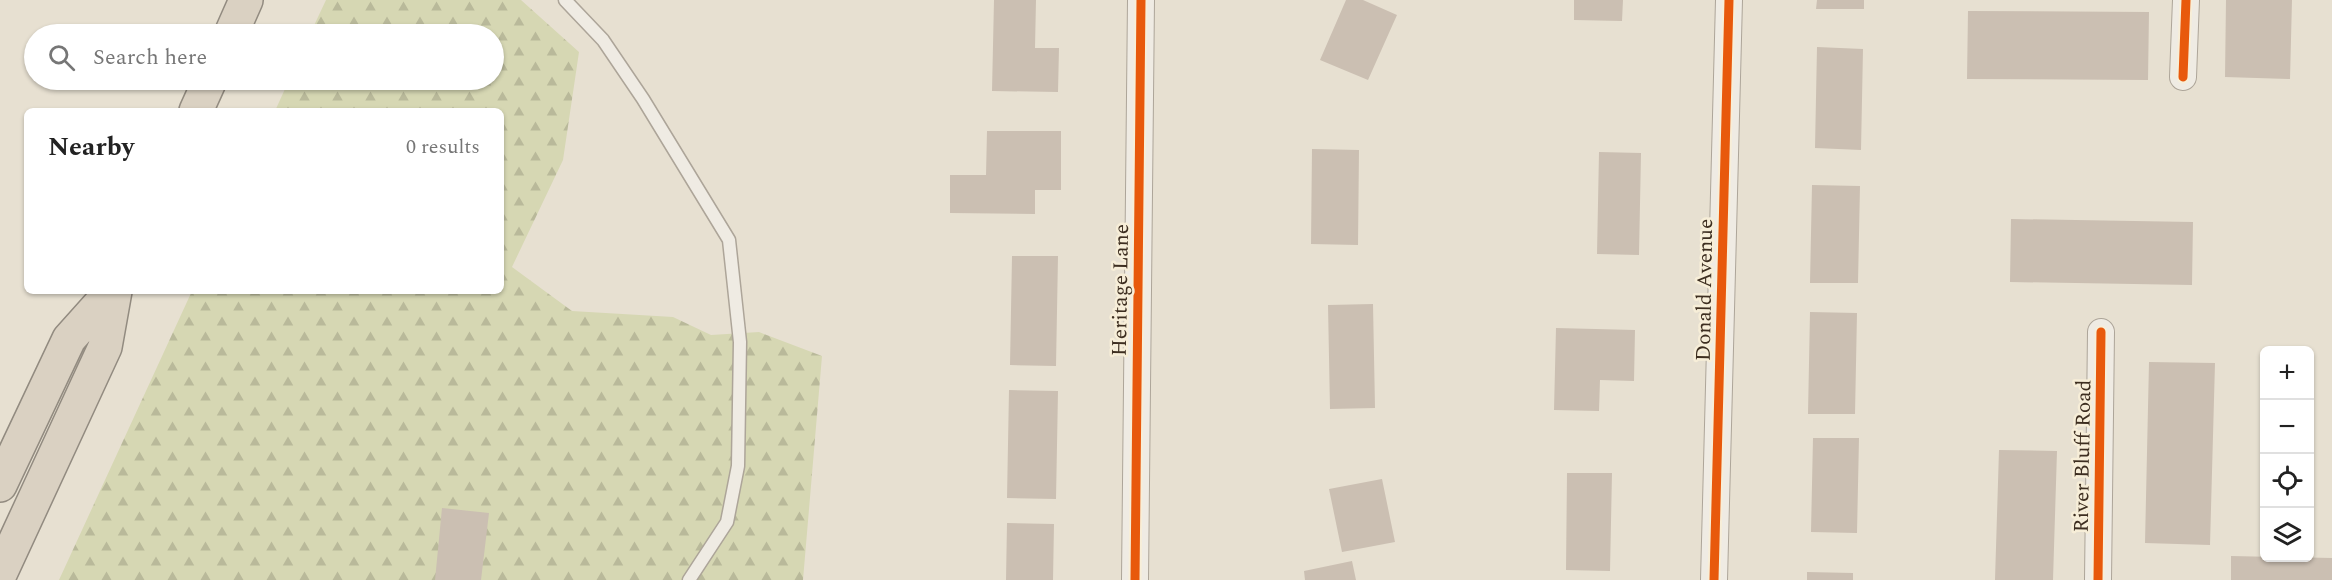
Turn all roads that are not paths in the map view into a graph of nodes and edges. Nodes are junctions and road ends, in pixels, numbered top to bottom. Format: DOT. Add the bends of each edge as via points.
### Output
graph roads {
  1 [pos="246,0"];
  2 [pos="565,0"];
  3 [pos="1141,0"];
  4 [pos="1729,0"];
  5 [pos="2186,0"];
  6 [pos="235,24"];
  7 [pos="2183,77"];
  8 [pos="205,90"];
  9 [pos="197,108"];
  10 [pos="111,294"];
  11 [pos="114,294"];
  12 [pos="2101,332"];
  13 [pos="0,485"];
  14 [pos="0,574"];
  15 [pos="689,580"];
  16 [pos="1135,580"];
  17 [pos="1714,580"];
  18 [pos="2098,580"];
  1 -- 6 [label="highway"];
  2 -- 15 [label="lane" via="603,40 729,240 740,342 738,466 727,522"];
  3 -- 16 [label="street, Heritage Lane"];
  4 -- 17 [label="street, Donald Avenue"];
  5 -- 7 [label="street"];
  8 -- 9 [label="highway"];
  10 -- 13 [label="highway" via="69,339"];
  11 -- 14 [label="highway" via="105,347"];
  12 -- 18 [label="street, River Bluff Road"];
}
